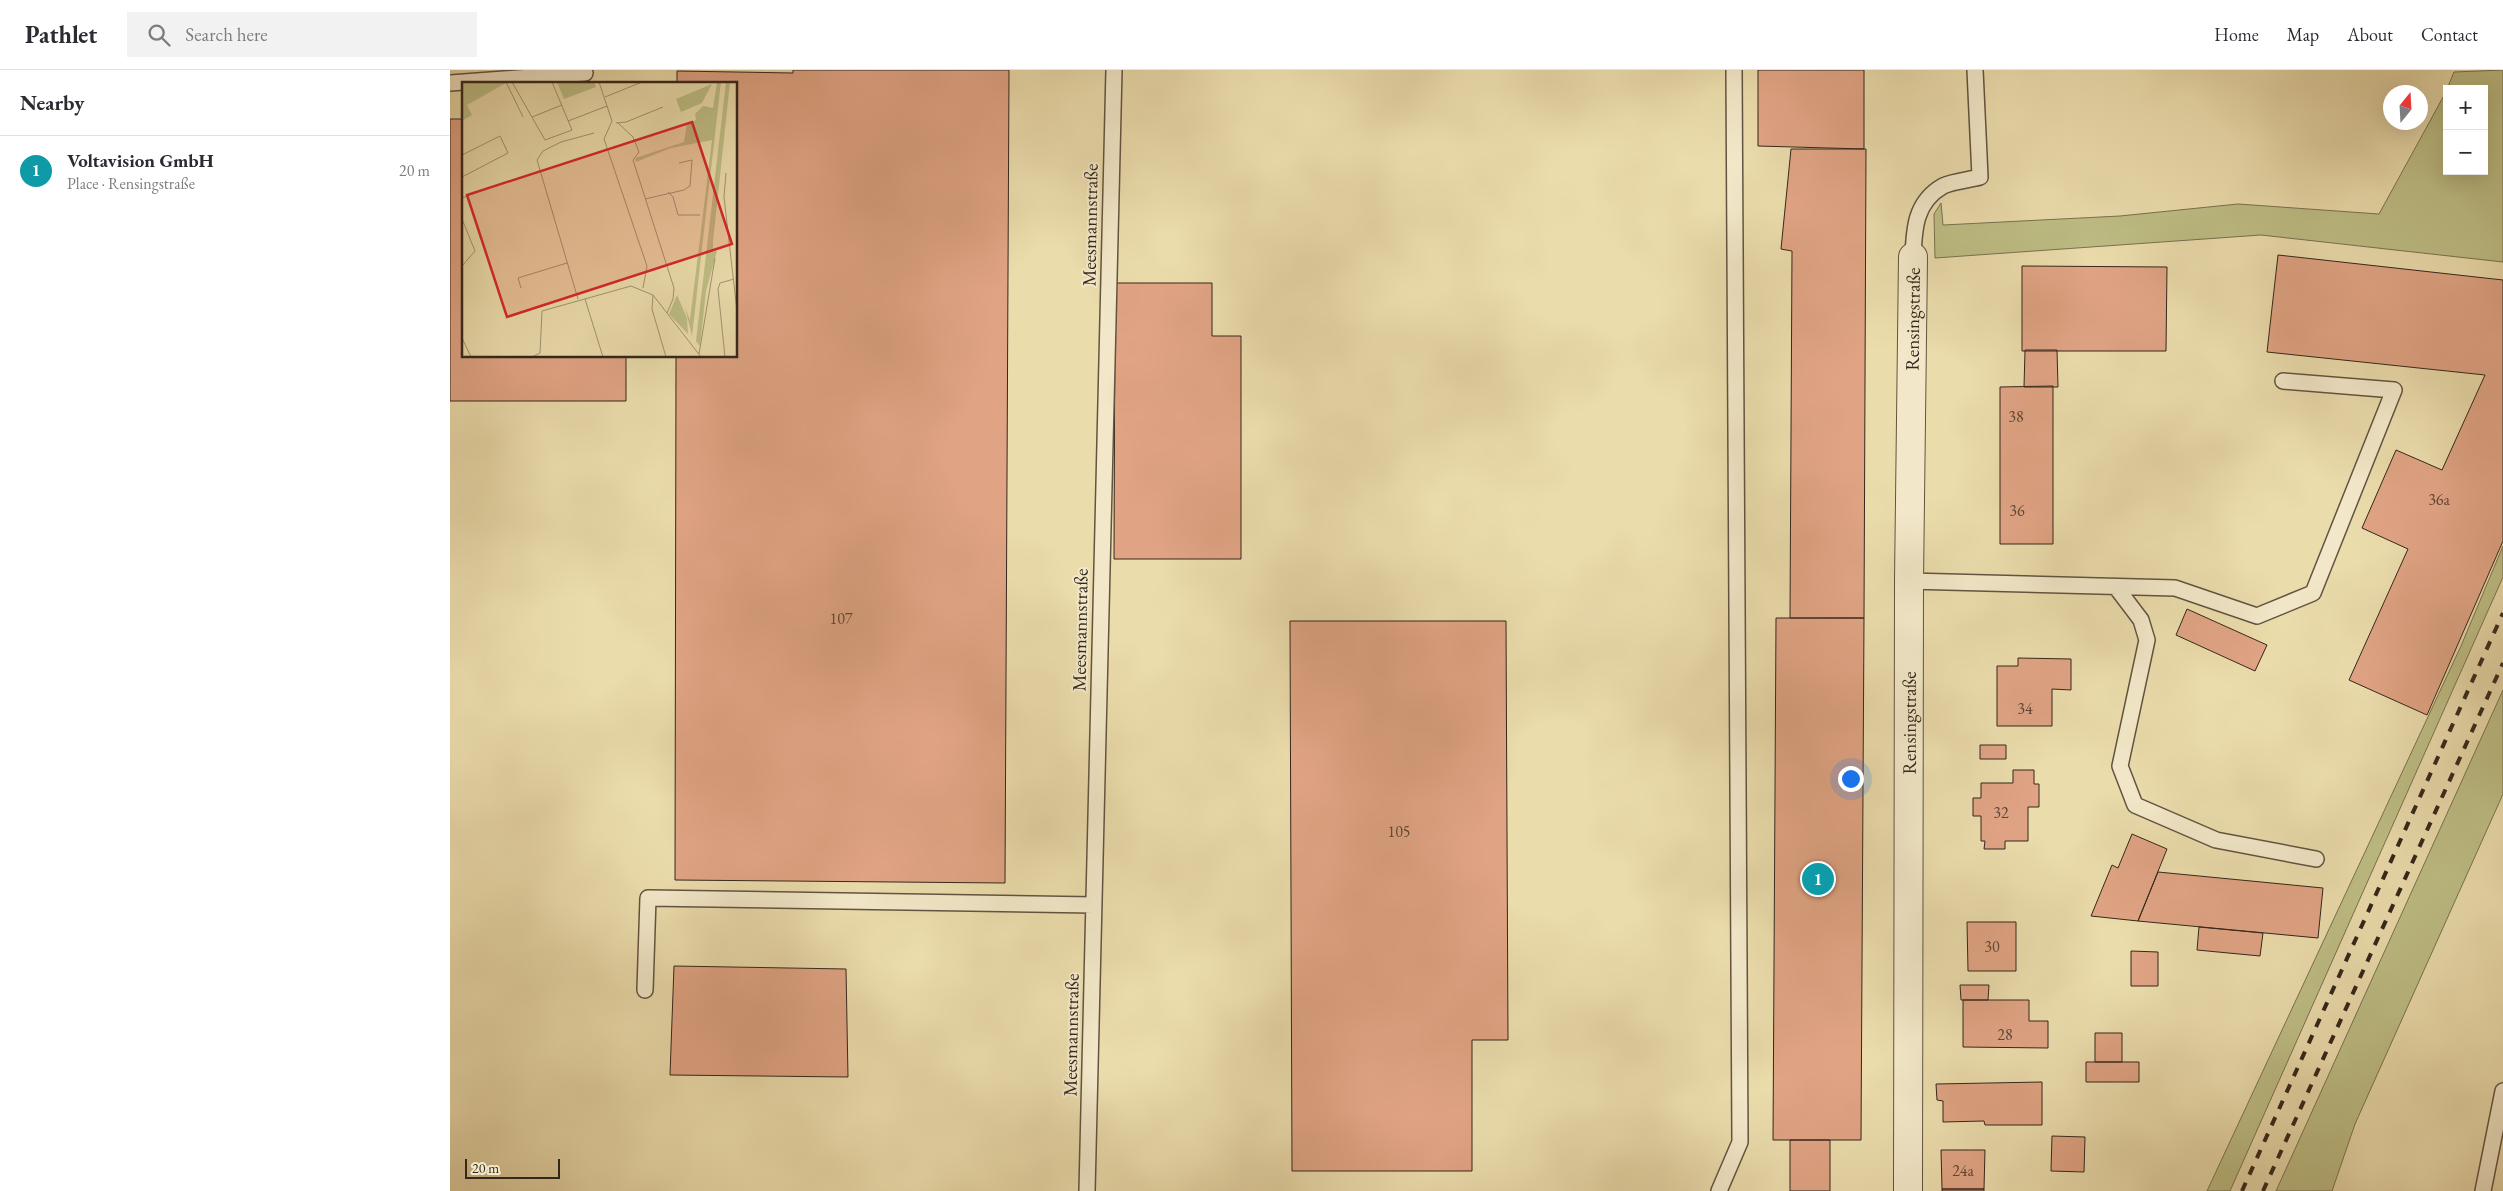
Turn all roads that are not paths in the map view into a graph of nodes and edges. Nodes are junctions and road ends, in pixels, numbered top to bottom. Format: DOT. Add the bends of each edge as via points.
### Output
graph roads {
  1 [pos="1114,70"];
  2 [pos="1734,70"];
  3 [pos="1975,70"];
  4 [pos="584,73"];
  5 [pos="450,82"];
  6 [pos="1913,257"];
  7 [pos="2283,381"];
  8 [pos="1909,582"];
  9 [pos="2116,587"];
  10 [pos="2316,859"];
  11 [pos="1094,905"];
  12 [pos="645,990"];
  13 [pos="2503,1092"];
  14 [pos="1087,1191"];
  15 [pos="1719,1191"];
  16 [pos="1908,1191"];
  17 [pos="2483,1191"];
  1 -- 11 [label="lane, Meesmannstraße"];
  2 -- 15 [label="lane" via="1740,1142"];
  3 -- 6 [label="lane" via="1980,177 1943,186 1924,202 1916,216"];
  4 -- 5 [label="lane"];
  6 -- 8 [label="street, Rensingstraße"];
  7 -- 9 [label="lane" via="2394,390 2314,594 2257,616 2175,588"];
  8 -- 9 [label="lane"];
  8 -- 16 [label="street, Rensingstraße"];
  9 -- 10 [label="lane" via="2141,620 2147,640 2120,766 2135,805 2216,840"];
  11 -- 12 [label="lane" via="648,898"];
  11 -- 14 [label="lane, Meesmannstraße"];
  13 -- 17 [label="lane"];
}
